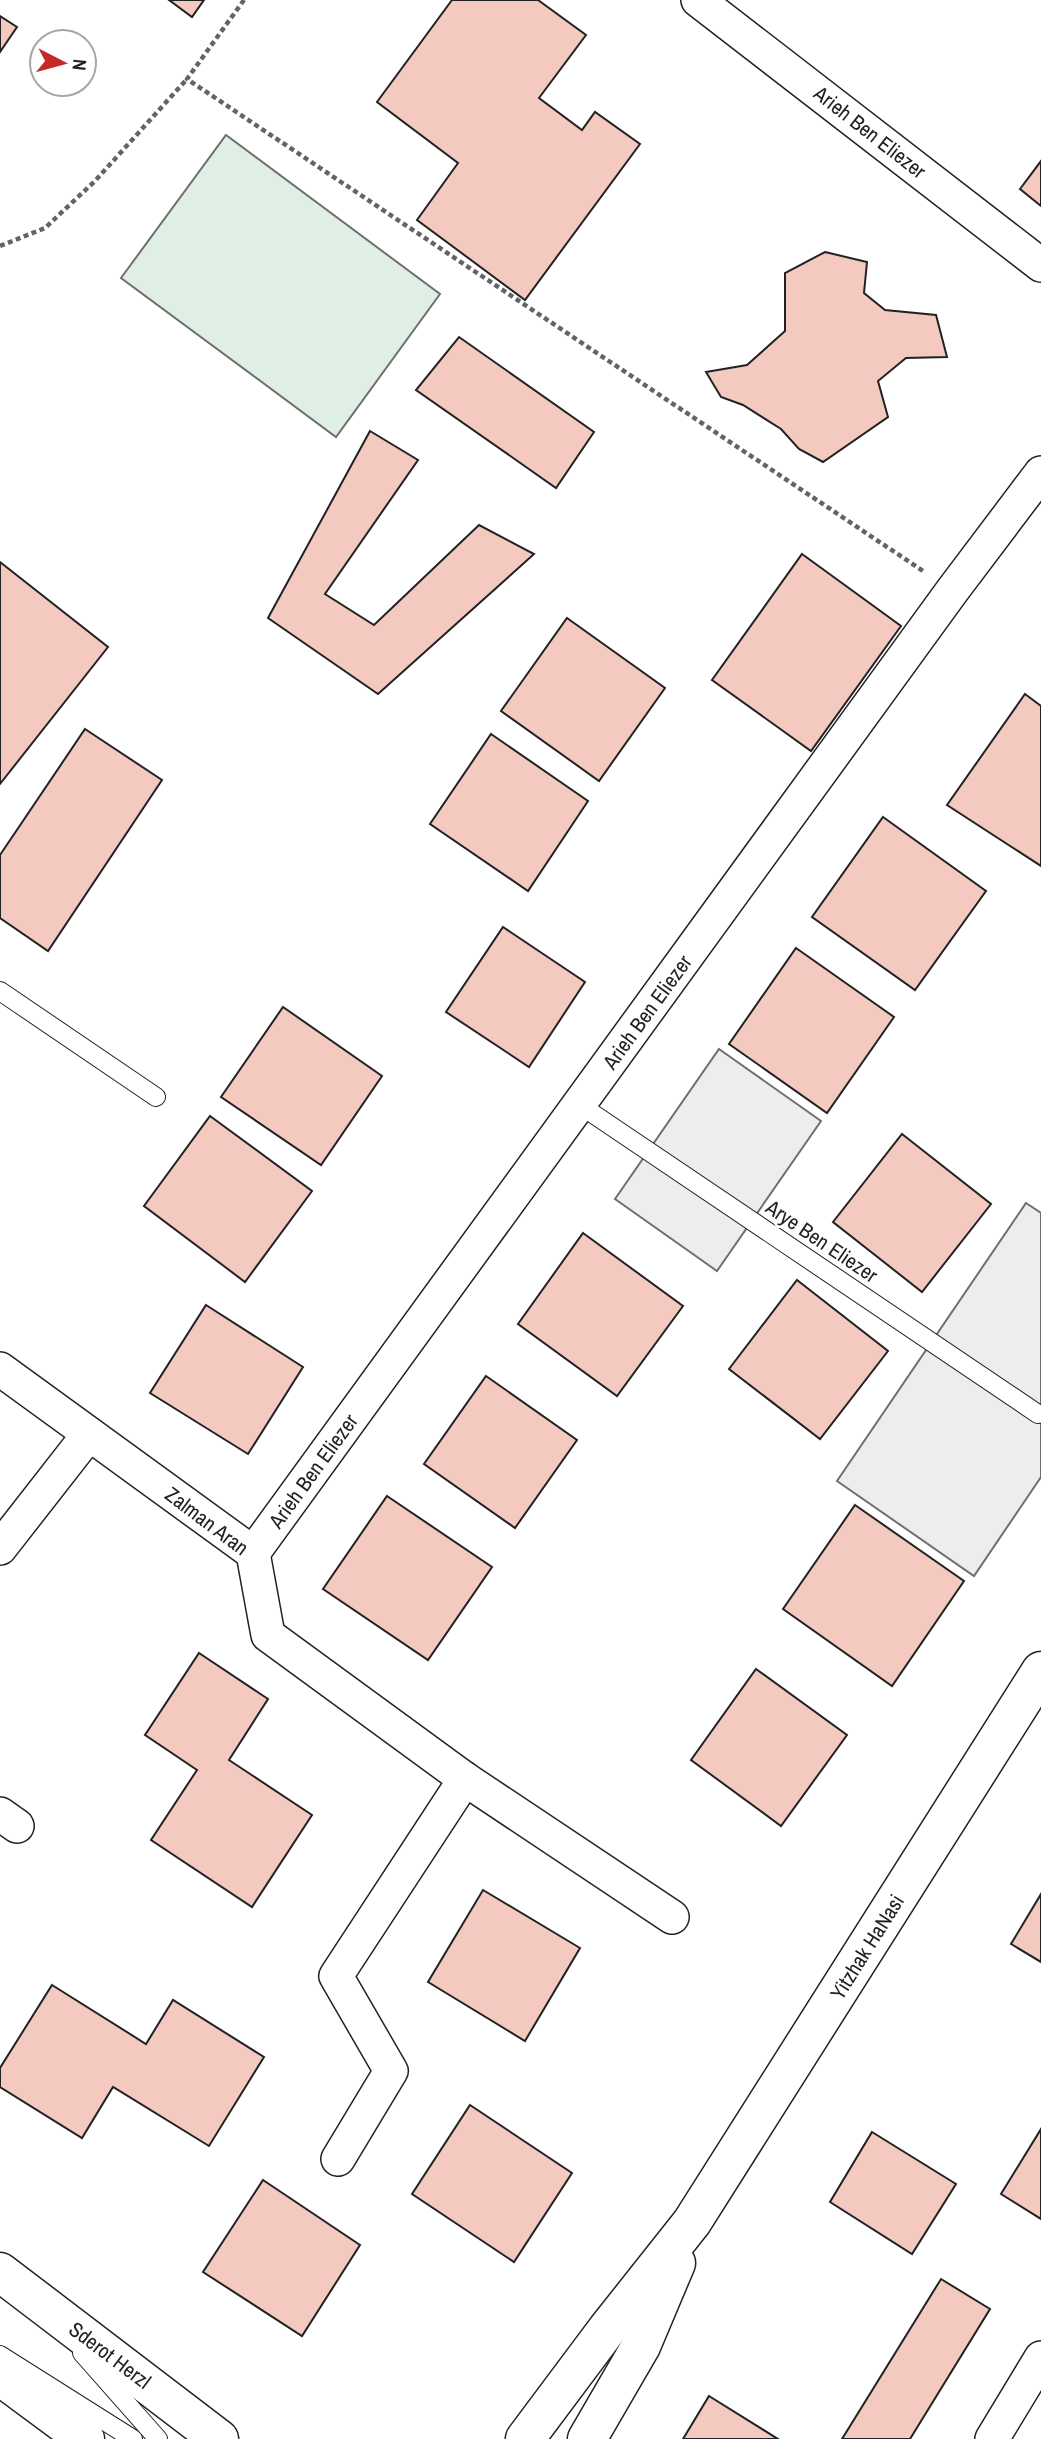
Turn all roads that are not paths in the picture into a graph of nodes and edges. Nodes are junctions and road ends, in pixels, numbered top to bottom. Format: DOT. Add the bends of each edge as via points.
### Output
graph roads {
  1 [pos="698,0"];
  2 [pos="1041,265"];
  3 [pos="1041,473"];
  4 [pos="0,991"];
  5 [pos="156,1097"];
  6 [pos="580,1105"];
  7 [pos="0,1369"];
  8 [pos="1038,1414"];
  9 [pos="89,1434"];
  10 [pos="0,1548"];
  11 [pos="253,1553"];
  12 [pos="1041,1671"];
  13 [pos="465,1779"];
  14 [pos="672,1916"];
  15 [pos="338,2159"];
  16 [pos="692,2222"];
  17 [pos="0,2272"];
  18 [pos="30,2295"];
  19 [pos="0,2355"];
  20 [pos="1041,2358"];
  21 [pos="0,2376"];
  22 [pos="85,2439"];
  23 [pos="132,2439"];
  24 [pos="158,2439"];
  25 [pos="219,2439"];
  26 [pos="525,2439"];
  27 [pos="587,2439"];
  28 [pos="992,2439"];
  1 -- 2 [label="street, Arieh Ben Eliezer"];
  3 -- 6 [label="street, Arieh Ben Eliezer"];
  4 -- 5 [label="lane"];
  6 -- 8 [label="lane, Arye Ben Eliezer"];
  6 -- 11 [label="street, Arieh Ben Eliezer"];
  7 -- 9 [label="street, Zalman Aran"];
  9 -- 10 [label="street"];
  9 -- 11 [label="street, Zalman Aran"];
  11 -- 13 [label="street, Zalman Aran" via="268,1635"];
  12 -- 16 [label="main road, Yitzhak HaNasi"];
  13 -- 14 [label="street, Zalman Aran"];
  13 -- 15 [label="street" via="336,1976 391,2071"];
  16 -- 26 [label="main road, Yitzhak HaNasi"];
  16 -- 27 [label="main road, Yitzhak HaNasi" via="641,2346"];
  17 -- 18 [label="main road, Sderot Herzl"];
  18 -- 24 [label="lane"];
  18 -- 25 [label="main road, Sderot Herzl"];
  19 -- 23 [label="lane"];
  20 -- 28 [label="street"];
  21 -- 22 [label="main road"];
}
